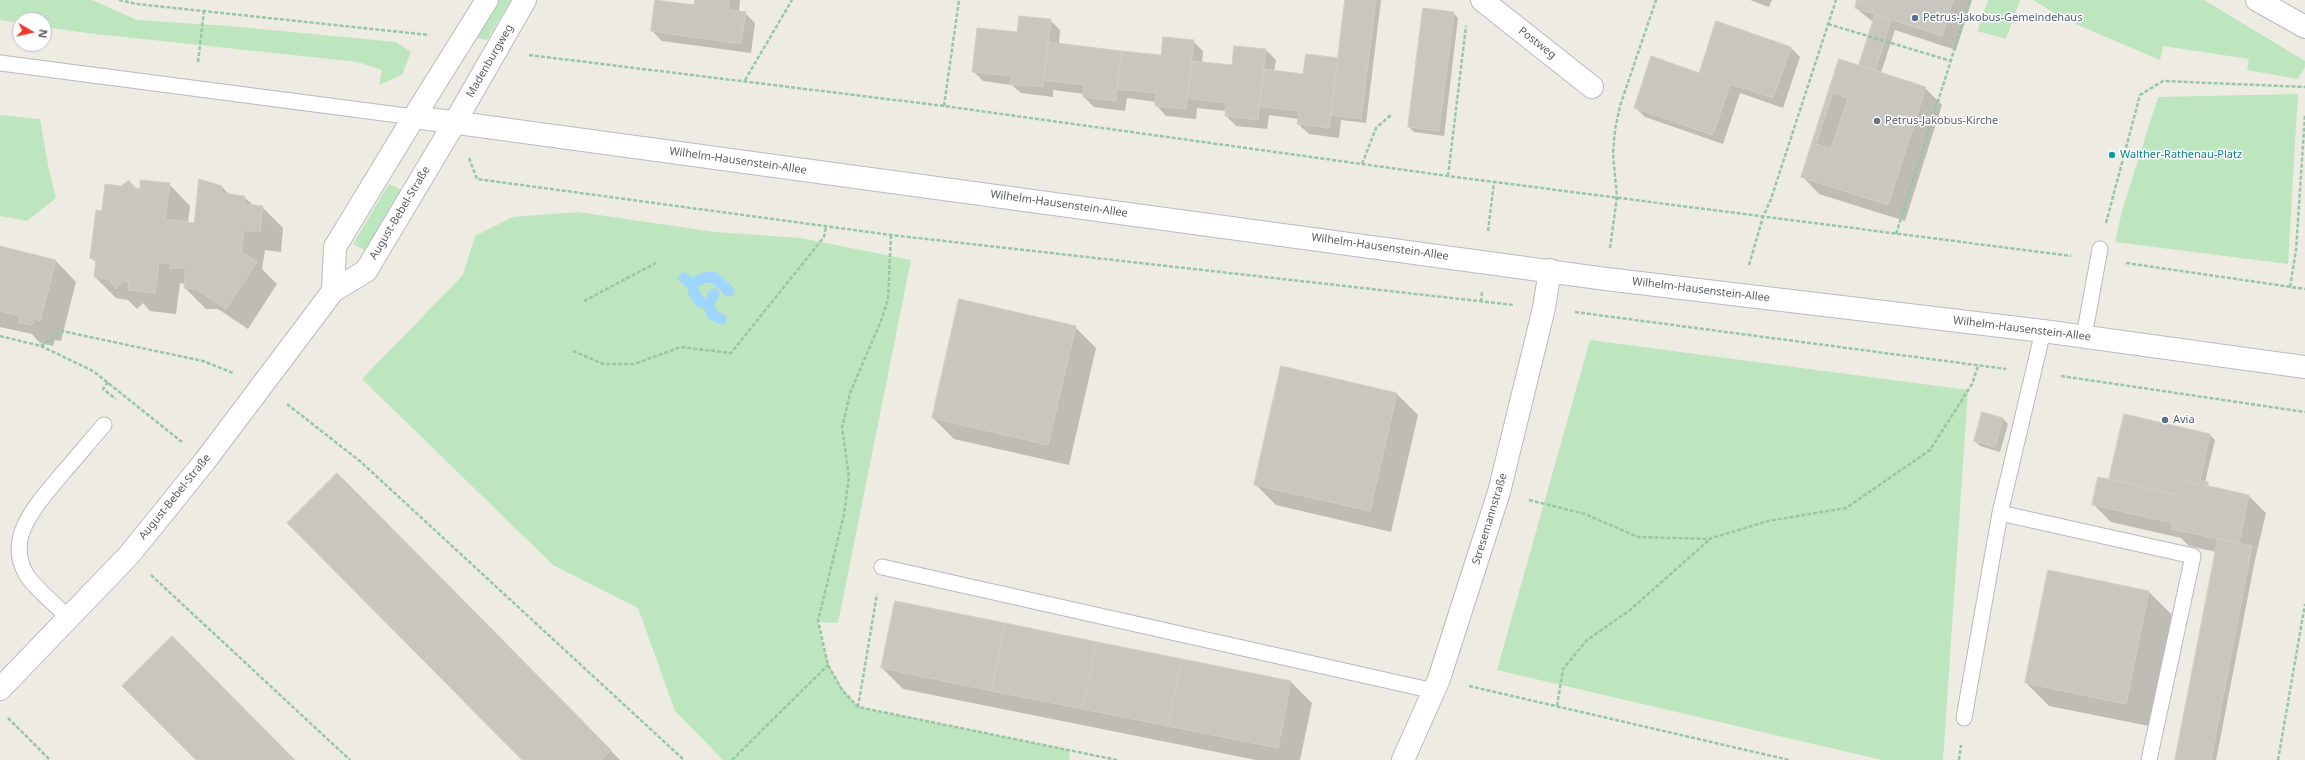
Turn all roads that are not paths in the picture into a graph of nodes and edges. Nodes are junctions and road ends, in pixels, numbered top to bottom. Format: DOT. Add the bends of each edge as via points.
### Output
graph roads {
  1 [pos="487,0"];
  2 [pos="525,0"];
  3 [pos="1482,0"];
  4 [pos="2257,0"];
  5 [pos="2305,27"];
  6 [pos="0,62"];
  7 [pos="1592,87"];
  8 [pos="414,116"];
  9 [pos="455,122"];
  10 [pos="2099,254"];
  11 [pos="1550,270"];
  12 [pos="333,291"];
  13 [pos="2043,331"];
  14 [pos="2084,336"];
  15 [pos="2305,367"];
  16 [pos="104,425"];
  17 [pos="2000,513"];
  18 [pos="882,567"];
  19 [pos="69,618"];
  20 [pos="1437,685"];
  21 [pos="0,689"];
  22 [pos="1964,718"];
  23 [pos="1403,760"];
  24 [pos="2149,760"];
  1 -- 8 [label="street"];
  2 -- 9 [label="street, Madenburgweg"];
  3 -- 7 [label="street, Postweg"];
  4 -- 5 [label="street"];
  6 -- 8 [label="lane"];
  8 -- 9 [label="street, Wilhelm-Hausenstein-Allee"];
  8 -- 12 [label="street" via="335,246"];
  9 -- 11 [label="street, Wilhelm-Hausenstein-Allee"];
  9 -- 12 [label="street, August-Bebel-Straße" via="366,271"];
  10 -- 14 [label="lane"];
  11 -- 13 [label="street, Wilhelm-Hausenstein-Allee" via="1606,279"];
  11 -- 20 [label="street, Stresemannstraße" via="1544,308 1499,492"];
  12 -- 19 [label="street, August-Bebel-Straße" via="205,461 129,555"];
  13 -- 14 [label="street, Wilhelm-Hausenstein-Allee"];
  13 -- 17 [label="lane"];
  14 -- 15 [label="street, Wilhelm-Hausenstein-Allee"];
  16 -- 19 [label="lane" via="34,508 20,541 19,558 25,574"];
  17 -- 22 [label="lane"];
  17 -- 24 [label="lane" via="2194,556"];
  18 -- 20 [label="lane"];
  19 -- 21 [label="street, August-Bebel-Straße"];
  20 -- 23 [label="street, Stresemannstraße"];
}
